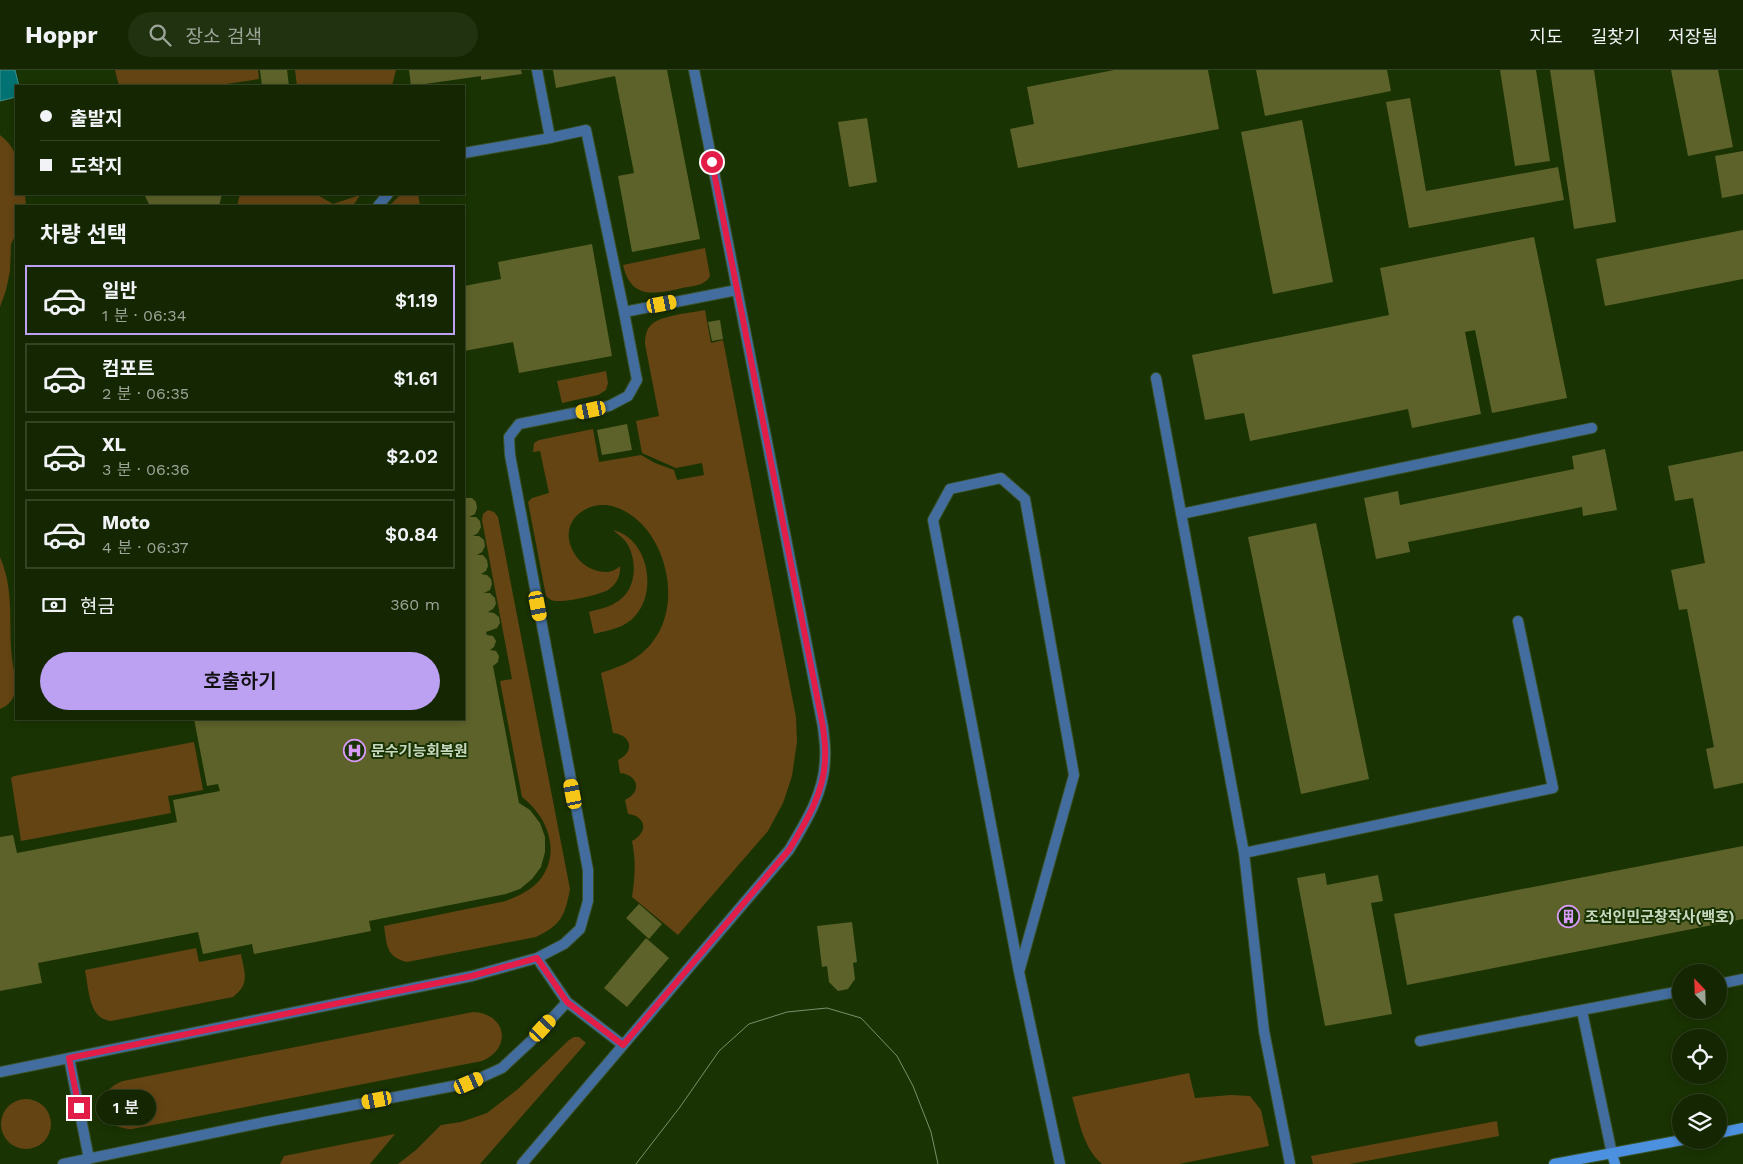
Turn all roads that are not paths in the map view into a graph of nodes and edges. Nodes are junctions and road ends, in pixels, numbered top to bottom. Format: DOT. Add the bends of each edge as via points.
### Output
graph roads {
  1 [pos="537,70"];
  2 [pos="694,70"];
  3 [pos="550,138"];
  4 [pos="465,153"];
  5 [pos="387,195"];
  6 [pos="379,205"];
  7 [pos="738,290"];
  8 [pos="624,312"];
  9 [pos="1156,378"];
  10 [pos="1592,428"];
  11 [pos="1182,514"];
  12 [pos="1518,621"];
  13 [pos="1244,853"];
  14 [pos="537,958"];
  15 [pos="1019,972"];
  16 [pos="1743,979"];
  17 [pos="1728,982"];
  18 [pos="1672,993"];
  19 [pos="567,1002"];
  20 [pos="1582,1011"];
  21 [pos="1420,1041"];
  22 [pos="623,1045"];
  23 [pos="69,1058"];
  24 [pos="0,1072"];
  25 [pos="1743,1128"];
  26 [pos="1727,1131"];
  27 [pos="1672,1143"];
  28 [pos="89,1159"];
  29 [pos="1613,1159"];
  30 [pos="63,1164"];
  31 [pos="522,1164"];
  32 [pos="1060,1164"];
  33 [pos="1290,1164"];
  34 [pos="1554,1164"];
  1 -- 3 [label="street"];
  2 -- 7 [label="street"];
  3 -- 4 [label="street"];
  3 -- 8 [label="street" via="586,130"];
  5 -- 6 [label="street"];
  7 -- 8 [label="street"];
  7 -- 22 [label="street" via="823,727 826,759 820,789 806,823 789,850"];
  8 -- 14 [label="street" via="637,380 628,396 609,406 519,424 509,437 588,870 588,900 580,928 564,944"];
  9 -- 11 [label="street"];
  10 -- 11 [label="street"];
  11 -- 13 [label="street"];
  12 -- 13 [label="street" via="1553,788"];
  13 -- 33 [label="street" via="1264,1031"];
  14 -- 19 [label="street"];
  14 -- 23 [label="street" via="472,976"];
  15 -- 15 [label="street" via="934,520 950,489 1001,478 1025,499 1074,775"];
  15 -- 32 [label="street"];
  16 -- 17 [label="street"];
  18 -- 20 [label="street"];
  19 -- 22 [label="street"];
  19 -- 28 [label="street" via="502,1068 469,1083"];
  20 -- 21 [label="street"];
  20 -- 29 [label="street"];
  22 -- 31 [label="street"];
  23 -- 24 [label="street"];
  23 -- 28 [label="street"];
  25 -- 26 [label="street"];
  27 -- 29 [label="street"];
  28 -- 30 [label="street"];
  29 -- 34 [label="street"];
}
